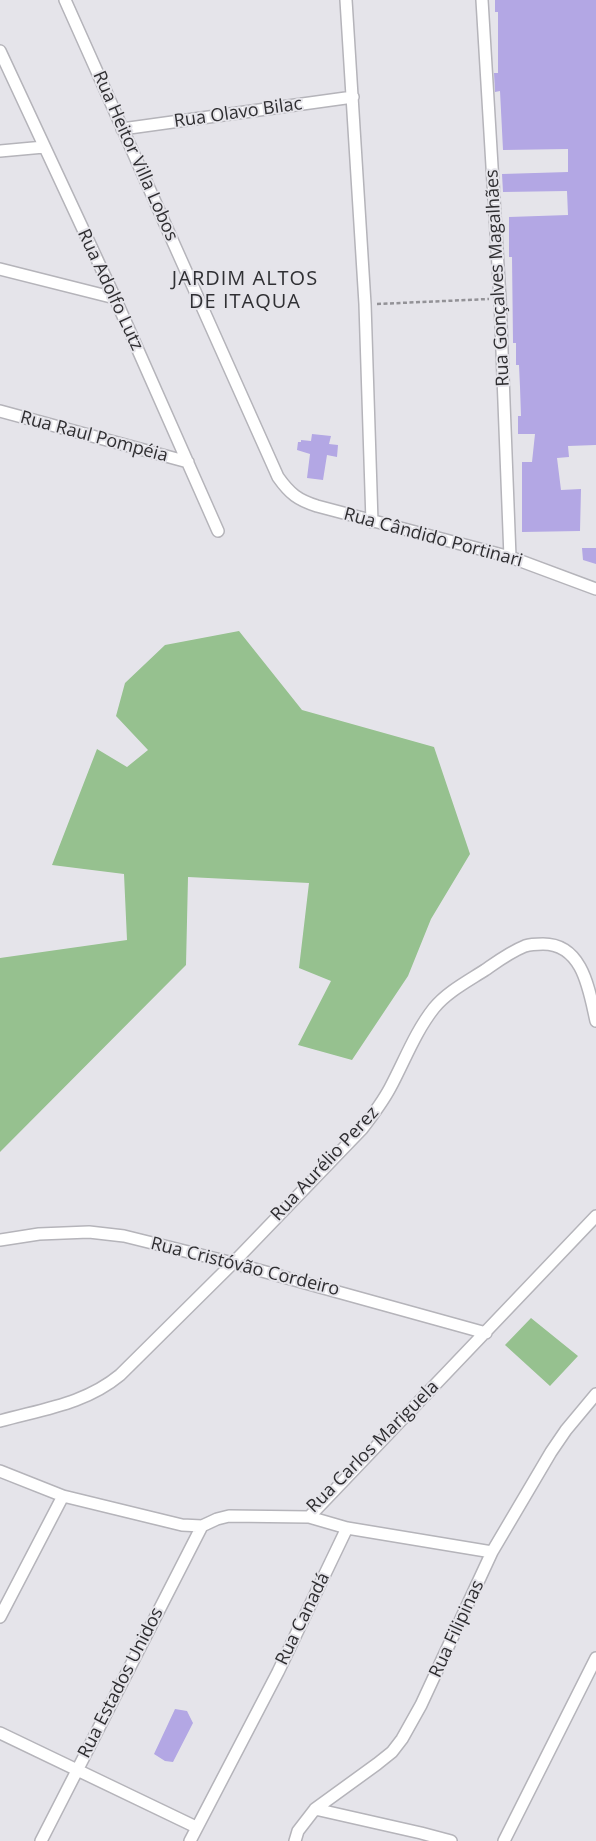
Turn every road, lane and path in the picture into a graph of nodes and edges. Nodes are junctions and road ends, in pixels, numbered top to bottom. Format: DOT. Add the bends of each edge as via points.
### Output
graph roads {
  1 [pos="65,0"];
  2 [pos="346,0"];
  3 [pos="482,0"];
  4 [pos="0,51"];
  5 [pos="353,97"];
  6 [pos="122,129"];
  7 [pos="44,147"];
  8 [pos="0,152"];
  9 [pos="0,269"];
  10 [pos="115,298"];
  11 [pos="500,299"];
  12 [pos="365,304"];
  13 [pos="0,411"];
  14 [pos="188,462"];
  15 [pos="278,477"];
  16 [pos="372,522"];
  17 [pos="218,531"];
  18 [pos="510,557"];
  19 [pos="596,589"];
  20 [pos="596,1021"];
  21 [pos="596,1216"];
  22 [pos="0,1240"];
  23 [pos="233,1263"];
  24 [pos="486,1333"];
  25 [pos="596,1394"];
  26 [pos="0,1421"];
  27 [pos="0,1471"];
  28 [pos="63,1496"];
  29 [pos="309,1516"];
  30 [pos="202,1526"];
  31 [pos="347,1528"];
  32 [pos="492,1552"];
  33 [pos="0,1617"];
  34 [pos="596,1658"];
  35 [pos="0,1733"];
  36 [pos="77,1771"];
  37 [pos="315,1809"];
  38 [pos="196,1827"];
  39 [pos="41,1841"];
  40 [pos="190,1841"];
  41 [pos="295,1841"];
  42 [pos="450,1841"];
  43 [pos="504,1841"];
  1 -- 6 [label="street, Rua Heitor Villa Lobos"];
  2 -- 5 [label="street"];
  3 -- 11 [label="street, Rua Gonçalves Magalhães"];
  4 -- 7 [label="street, Rua Adolfo Lutz"];
  5 -- 6 [label="street, Rua Olavo Bilac"];
  5 -- 12 [label="street"];
  6 -- 15 [label="street, Rua Heitor Villa Lobos"];
  7 -- 8 [label="street"];
  7 -- 10 [label="street, Rua Adolfo Lutz"];
  9 -- 10 [label="street"];
  10 -- 14 [label="street, Rua Adolfo Lutz"];
  11 -- 12 [label="path"];
  11 -- 18 [label="street, Rua Gonçalves Magalhães"];
  12 -- 16 [label="street"];
  13 -- 14 [label="street, Rua Raul Pompéia"];
  14 -- 17 [label="street, Rua Adolfo Lutz"];
  15 -- 16 [label="street, Rua Cândido Portinari" via="285,488 302,501"];
  16 -- 18 [label="street, Rua Cândido Portinari"];
  18 -- 19 [label="street, Rua Cândido Portinari"];
  20 -- 23 [label="street, Rua Aurélio Perez" via="589,988 570,953 557,945 536,944 504,957 444,997 435,1007 423,1023 379,1108"];
  21 -- 24 [label="street, Rua Carlos Mariguela"];
  22 -- 23 [label="street, Rua Cristóvão Cordeiro" via="89,1232 124,1236"];
  23 -- 24 [label="street, Rua Cristóvão Cordeiro"];
  23 -- 26 [label="street, Rua Aurélio Perez" via="106,1387 68,1403"];
  24 -- 29 [label="street, Rua Carlos Mariguela"];
  25 -- 32 [label="street, Rua Filipinas" via="551,1452"];
  27 -- 28 [label="street, Rua Carlos Mariguela"];
  28 -- 30 [label="street, Rua Carlos Mariguela" via="182,1525"];
  28 -- 33 [label="street"];
  29 -- 30 [label="street, Rua Carlos Mariguela" via="229,1516"];
  29 -- 31 [label="street"];
  30 -- 36 [label="street, Rua Estados Unidos"];
  31 -- 32 [label="street"];
  31 -- 38 [label="street, Rua Canadá" via="278,1672"];
  32 -- 37 [label="street, Rua Filipinas" via="422,1705 402,1739 392,1752"];
  34 -- 43 [label="street"];
  35 -- 36 [label="street"];
  36 -- 38 [label="street"];
  36 -- 39 [label="street, Rua Estados Unidos"];
  37 -- 41 [label="street, Rua Filipinas" via="298,1831"];
  37 -- 42 [label="street"];
  38 -- 40 [label="street, Rua Canadá"];
}
